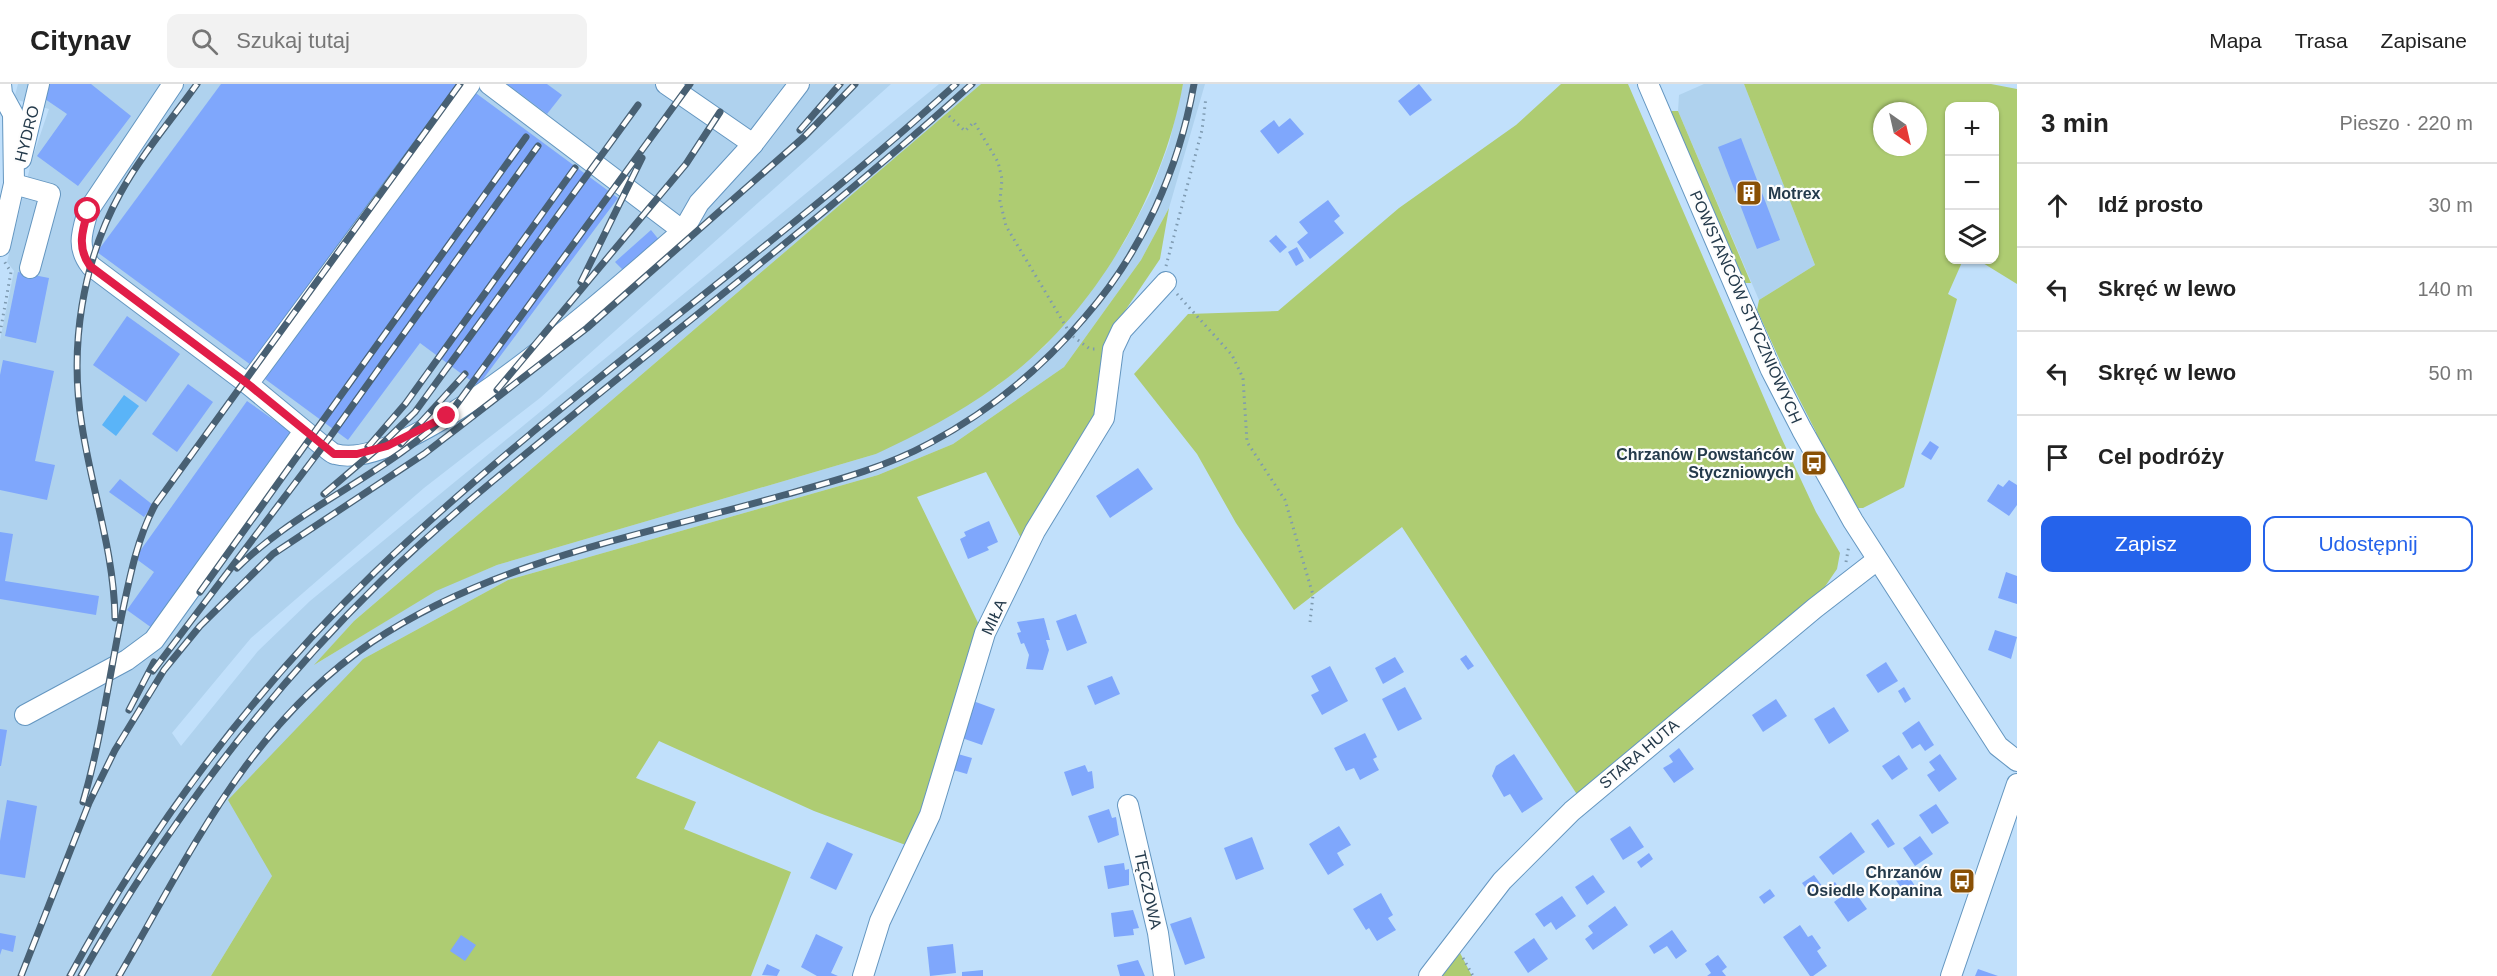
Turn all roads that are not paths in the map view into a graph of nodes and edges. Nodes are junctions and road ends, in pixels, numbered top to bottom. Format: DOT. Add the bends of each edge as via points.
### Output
graph roads {
  1 [pos="0,84"];
  2 [pos="39,84"];
  3 [pos="173,84"];
  4 [pos="470,84"];
  5 [pos="489,84"];
  6 [pos="666,84"];
  7 [pos="799,84"];
  8 [pos="1648,84"];
  9 [pos="753,144"];
  10 [pos="14,184"];
  11 [pos="683,231"];
  12 [pos="0,246"];
  13 [pos="30,268"];
  14 [pos="1166,275"];
  15 [pos="248,384"];
  16 [pos="304,431"];
  17 [pos="1877,560"];
  18 [pos="25,715"];
  19 [pos="2017,761"];
  20 [pos="2017,784"];
  21 [pos="1128,805"];
  22 [pos="863,976"];
  23 [pos="1164,976"];
  24 [pos="1430,976"];
  25 [pos="1951,976"];
  1 -- 10 [label="street" via="13,114"];
  2 -- 10 [label="street, HYDRO"];
  3 -- 15 [label="street" via="88,211 82,255 90,266"];
  4 -- 15 [label="street"];
  5 -- 11 [label="street"];
  6 -- 9 [label="street"];
  7 -- 9 [label="street"];
  8 -- 17 [label="street, POWSTAŃCÓW STYCZNIOWYCH" via="1771,370"];
  9 -- 11 [label="street" via="699,203"];
  10 -- 12 [label="street"];
  10 -- 13 [label="street" via="50,194"];
  11 -- 16 [label="street" via="533,357 463,408 387,446 357,454 334,454"];
  14 -- 22 [label="street, MIŁA" via="1122,330 1113,349 1104,418 1035,531 985,633 930,815 880,921"];
  15 -- 16 [label="street"];
  16 -- 18 [label="street" via="154,640 128,660"];
  17 -- 19 [label="street, POWSTAŃCÓW STYCZNIOWYCH" via="1998,746"];
  17 -- 24 [label="street, STARA HUTA" via="1572,811 1502,881"];
  20 -- 25 [label="street"];
  21 -- 23 [label="street, TĘCZOWA"];
}
